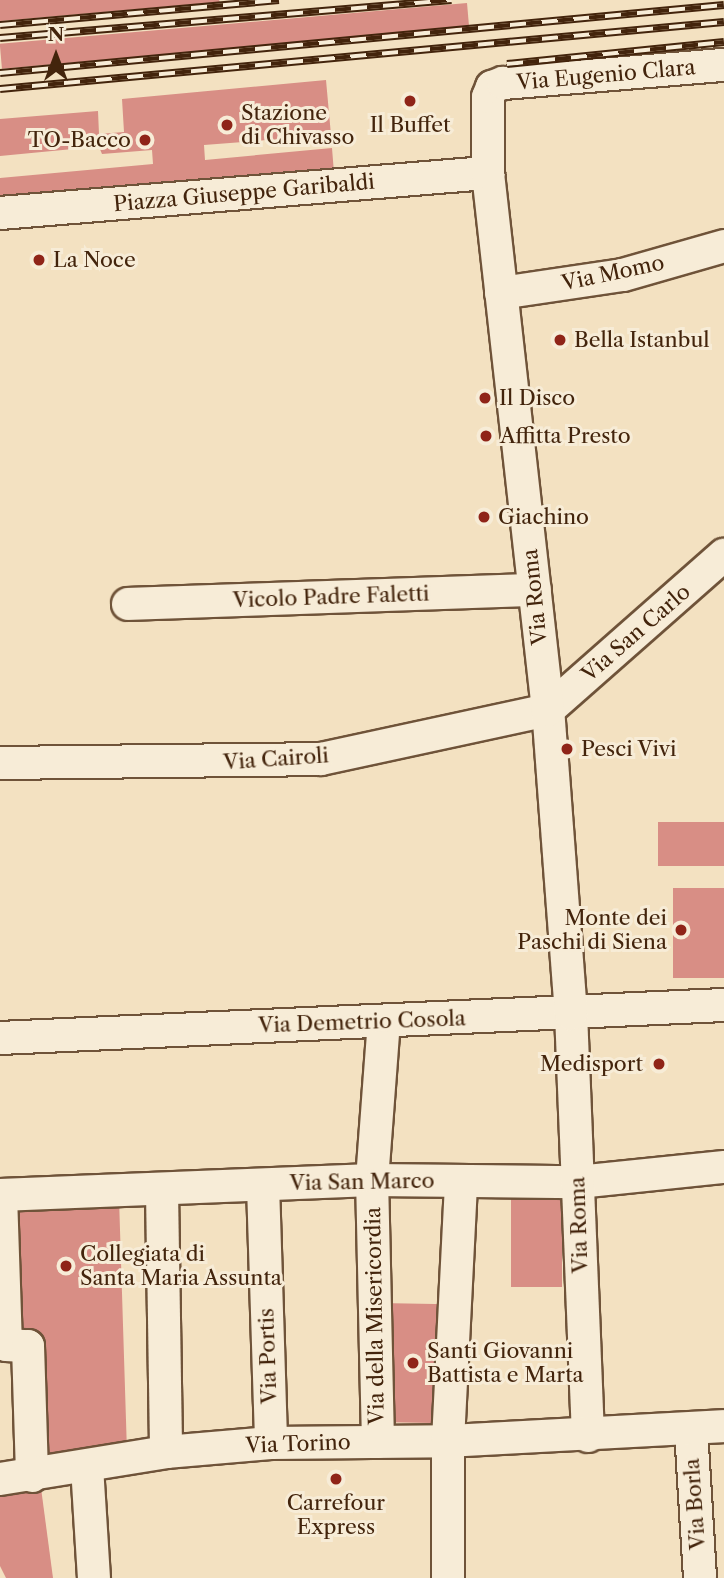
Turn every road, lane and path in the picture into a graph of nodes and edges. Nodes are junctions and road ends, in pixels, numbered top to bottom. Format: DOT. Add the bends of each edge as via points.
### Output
graph roads {
  1 [pos="724,65"];
  2 [pos="488,173"];
  3 [pos="0,213"];
  4 [pos="724,246"];
  5 [pos="501,293"];
  6 [pos="724,555"];
  7 [pos="535,590"];
  8 [pos="128,604"];
  9 [pos="548,710"];
  10 [pos="0,763"];
  11 [pos="724,1005"];
  12 [pos="570,1014"];
  13 [pos="383,1022"];
  14 [pos="0,1038"];
  15 [pos="724,1167"];
  16 [pos="372,1180"];
  17 [pos="461,1181"];
  18 [pos="578,1182"];
  19 [pos="263,1185"];
  20 [pos="162,1191"];
  21 [pos="1,1195"];
  22 [pos="724,1426"];
  23 [pos="691,1430"];
  24 [pos="588,1436"];
  25 [pos="448,1441"];
  26 [pos="378,1442"];
  27 [pos="271,1443"];
  28 [pos="166,1452"];
  29 [pos="87,1468"];
  30 [pos="32,1476"];
  31 [pos="0,1479"];
  32 [pos="94,1578"];
  33 [pos="448,1578"];
  34 [pos="700,1578"];
  1 -- 2 [label="street, Via Eugenio Clara" via="492,87 488,97"];
  2 -- 3 [label="street, Piazza Giuseppe Garibaldi"];
  2 -- 5 [label="street, Via Roma"];
  4 -- 5 [label="street, Via Momo" via="623,275"];
  5 -- 7 [label="street, Via Roma"];
  6 -- 9 [label="street, Via San Carlo"];
  7 -- 8 [label="street, Vicolo Padre Faletti"];
  7 -- 9 [label="street, Via Roma"];
  9 -- 10 [label="street, Via Cairoli" via="321,759"];
  9 -- 12 [label="street, Via Roma"];
  11 -- 12 [label="street, Via Demetrio Cosola"];
  12 -- 13 [label="street, Via Demetrio Cosola"];
  12 -- 18 [label="street, Via Roma"];
  13 -- 14 [label="street, Via Demetrio Cosola"];
  13 -- 16 [label="street, Via della Misericordia"];
  15 -- 18 [label="street, Via San Marco"];
  16 -- 17 [label="street, Via San Marco"];
  16 -- 19 [label="street, Via San Marco"];
  16 -- 26 [label="street, Via della Misericordia"];
  17 -- 18 [label="street, Via San Marco"];
  17 -- 25 [label="street"];
  18 -- 24 [label="street, Via Roma"];
  19 -- 20 [label="street, Via San Marco"];
  19 -- 27 [label="street, Via Portis"];
  20 -- 21 [label="street, Via San Marco"];
  20 -- 28 [label="street"];
  21 -- 30 [label="street" via="6,1345 28,1346"];
  22 -- 23 [label="street, Via Torino"];
  23 -- 24 [label="street, Via Torino"];
  23 -- 34 [label="street, Via Borla"];
  24 -- 25 [label="street, Via Torino"];
  25 -- 26 [label="street, Via Torino"];
  25 -- 33 [label="street"];
  26 -- 27 [label="street, Via Torino"];
  27 -- 28 [label="street, Via Torino"];
  28 -- 29 [label="street, Via Torino"];
  29 -- 30 [label="street, Via Torino"];
  29 -- 32 [label="street"];
  30 -- 31 [label="street, Via Torino"];
}
